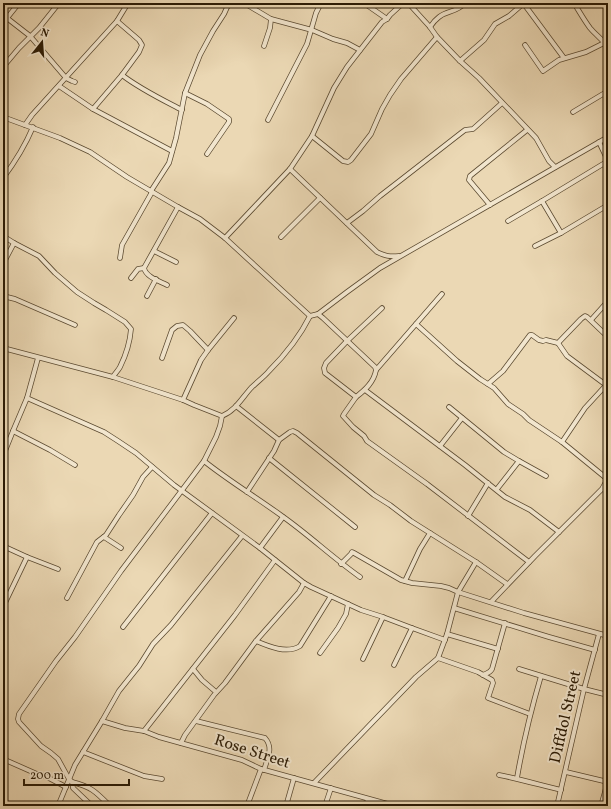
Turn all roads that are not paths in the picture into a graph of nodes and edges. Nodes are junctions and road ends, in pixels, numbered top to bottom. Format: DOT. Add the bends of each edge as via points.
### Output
graph roads {
  1 [pos="19,3"];
  2 [pos="59,3"];
  3 [pos="229,3"];
  4 [pos="244,3"];
  5 [pos="321,3"];
  6 [pos="364,3"];
  7 [pos="403,3"];
  8 [pos="464,3"];
  9 [pos="524,3"];
  10 [pos="574,3"];
  11 [pos="126,4"];
  12 [pos="3,15"];
  13 [pos="7,18"];
  14 [pos="271,19"];
  15 [pos="387,19"];
  16 [pos="117,21"];
  17 [pos="430,27"];
  18 [pos="312,30"];
  19 [pos="30,36"];
  20 [pos="437,37"];
  21 [pos="607,42"];
  22 [pos="525,45"];
  23 [pos="264,46"];
  24 [pos="608,48"];
  25 [pos="360,50"];
  26 [pos="564,58"];
  27 [pos="460,61"];
  28 [pos="3,67"];
  29 [pos="122,75"];
  30 [pos="66,78"];
  31 [pos="75,82"];
  32 [pos="59,86"];
  33 [pos="608,91"];
  34 [pos="184,93"];
  35 [pos="502,103"];
  36 [pos="93,109"];
  37 [pos="182,110"];
  38 [pos="573,112"];
  39 [pos="3,117"];
  40 [pos="268,120"];
  41 [pos="25,125"];
  42 [pos="33,128"];
  43 [pos="527,130"];
  44 [pos="312,136"];
  45 [pos="608,137"];
  46 [pos="599,142"];
  47 [pos="172,151"];
  48 [pos="208,154"];
  49 [pos="608,161"];
  50 [pos="555,167"];
  51 [pos="290,169"];
  52 [pos="3,178"];
  53 [pos="151,191"];
  54 [pos="320,198"];
  55 [pos="542,201"];
  56 [pos="490,205"];
  57 [pos="608,205"];
  58 [pos="178,207"];
  59 [pos="508,221"];
  60 [pos="347,223"];
  61 [pos="561,233"];
  62 [pos="3,236"];
  63 [pos="281,237"];
  64 [pos="224,238"];
  65 [pos="14,243"];
  66 [pos="535,246"];
  67 [pos="154,251"];
  68 [pos="401,256"];
  69 [pos="120,258"];
  70 [pos="176,262"];
  71 [pos="3,264"];
  72 [pos="144,268"];
  73 [pos="131,278"];
  74 [pos="156,279"];
  75 [pos="167,285"];
  76 [pos="442,294"];
  77 [pos="3,296"];
  78 [pos="147,296"];
  79 [pos="608,301"];
  80 [pos="382,308"];
  81 [pos="318,314"];
  82 [pos="310,316"];
  83 [pos="234,318"];
  84 [pos="591,320"];
  85 [pos="416,324"];
  86 [pos="75,325"];
  87 [pos="608,338"];
  88 [pos="347,341"];
  89 [pos="558,343"];
  90 [pos="3,348"];
  91 [pos="208,350"];
  92 [pos="38,358"];
  93 [pos="162,358"];
  94 [pos="376,370"];
  95 [pos="113,377"];
  96 [pos="488,384"];
  97 [pos="607,384"];
  98 [pos="365,390"];
  99 [pos="356,397"];
  100 [pos="27,398"];
  101 [pos="183,400"];
  102 [pos="236,406"];
  103 [pos="449,407"];
  104 [pos="222,416"];
  105 [pos="462,418"];
  106 [pos="13,431"];
  107 [pos="279,440"];
  108 [pos="562,442"];
  109 [pos="440,446"];
  110 [pos="3,456"];
  111 [pos="269,458"];
  112 [pos="204,461"];
  113 [pos="518,461"];
  114 [pos="75,465"];
  115 [pos="152,467"];
  116 [pos="546,476"];
  117 [pos="608,480"];
  118 [pos="488,483"];
  119 [pos="182,490"];
  120 [pos="497,490"];
  121 [pos="247,492"];
  122 [pos="212,513"];
  123 [pos="468,516"];
  124 [pos="283,517"];
  125 [pos="355,527"];
  126 [pos="559,532"];
  127 [pos="430,533"];
  128 [pos="242,536"];
  129 [pos="104,537"];
  130 [pos="3,546"];
  131 [pos="121,548"];
  132 [pos="260,548"];
  133 [pos="27,558"];
  134 [pos="275,560"];
  135 [pos="476,562"];
  136 [pos="529,562"];
  137 [pos="341,564"];
  138 [pos="58,569"];
  139 [pos="360,577"];
  140 [pos="405,581"];
  141 [pos="304,583"];
  142 [pos="507,584"];
  143 [pos="458,592"];
  144 [pos="331,596"];
  145 [pos="67,598"];
  146 [pos="491,602"];
  147 [pos="348,604"];
  148 [pos="3,607"];
  149 [pos="454,608"];
  150 [pos="383,617"];
  151 [pos="505,623"];
  152 [pos="123,626"];
  153 [pos="412,628"];
  154 [pos="447,634"];
  155 [pos="599,634"];
  156 [pos="608,636"];
  157 [pos="445,640"];
  158 [pos="256,641"];
  159 [pos="498,649"];
  160 [pos="595,650"];
  161 [pos="320,653"];
  162 [pos="438,658"];
  163 [pos="363,659"];
  164 [pos="394,665"];
  165 [pos="193,669"];
  166 [pos="519,669"];
  167 [pos="482,675"];
  168 [pos="541,676"];
  169 [pos="584,689"];
  170 [pos="216,692"];
  171 [pos="608,695"];
  172 [pos="530,714"];
  173 [pos="102,721"];
  174 [pos="196,721"];
  175 [pos="144,731"];
  176 [pos="181,743"];
  177 [pos="83,752"];
  178 [pos="3,759"];
  179 [pos="263,769"];
  180 [pos="566,772"];
  181 [pos="499,775"];
  182 [pos="294,778"];
  183 [pos="517,778"];
  184 [pos="162,779"];
  185 [pos="70,780"];
  186 [pos="608,782"];
  187 [pos="314,783"];
  188 [pos="66,787"];
  189 [pos="330,788"];
  190 [pos="561,790"];
  191 [pos="368,799"];
  192 [pos="3,802"];
  193 [pos="473,804"];
  194 [pos="14,806"];
  195 [pos="58,806"];
  196 [pos="92,806"];
  197 [pos="110,806"];
  198 [pos="246,806"];
  199 [pos="286,806"];
  200 [pos="325,806"];
  201 [pos="366,806"];
  202 [pos="395,806"];
  203 [pos="480,806"];
  204 [pos="557,806"];
  205 [pos="601,806"];
  1 -- 13 [label="street"];
  2 -- 19 [label="street"];
  3 -- 34 [label="street" via="200,55"];
  4 -- 14 [label="street"];
  5 -- 18 [label="street"];
  6 -- 15 [label="street"];
  7 -- 15 [label="street"];
  7 -- 17 [label="street" via="410,4"];
  8 -- 17 [label="street" via="461,8 439,17"];
  9 -- 26 [label="street"];
  9 -- 27 [label="street" via="509,16 494,24 484,40"];
  10 -- 21 [label="street" via="598,37"];
  11 -- 16 [label="street"];
  12 -- 13 [label="street"];
  13 -- 19 [label="street"];
  14 -- 18 [label="street"];
  14 -- 23 [label="street"];
  15 -- 25 [label="street"];
  16 -- 29 [label="street" via="142,45"];
  16 -- 30 [label="street"];
  17 -- 20 [label="street"];
  18 -- 25 [label="street"];
  18 -- 40 [label="street"];
  19 -- 28 [label="street"];
  19 -- 30 [label="street"];
  20 -- 27 [label="street"];
  20 -- 44 [label="street" via="398,84 382,109 371,134 348,162 343,161"];
  21 -- 24 [label="street"];
  21 -- 26 [label="street" via="586,52"];
  22 -- 26 [label="street" via="543,71"];
  25 -- 44 [label="street" via="334,88"];
  27 -- 35 [label="street"];
  29 -- 36 [label="street"];
  29 -- 37 [label="street" via="149,94"];
  30 -- 31 [label="street"];
  30 -- 32 [label="street"];
  32 -- 36 [label="street"];
  32 -- 41 [label="street"];
  33 -- 38 [label="street"];
  34 -- 37 [label="street"];
  34 -- 48 [label="street" via="230,119"];
  35 -- 43 [label="street"];
  35 -- 60 [label="street" via="473,129 465,130"];
  36 -- 47 [label="street"];
  37 -- 47 [label="street"];
  39 -- 41 [label="street"];
  41 -- 42 [label="street"];
  42 -- 52 [label="street" via="24,147"];
  42 -- 53 [label="street" via="90,152"];
  43 -- 50 [label="street" via="536,138"];
  43 -- 56 [label="street" via="469,178"];
  44 -- 51 [label="street"];
  45 -- 46 [label="street"];
  46 -- 49 [label="street"];
  46 -- 50 [label="street"];
  47 -- 53 [label="street" via="169,163"];
  49 -- 55 [label="street"];
  50 -- 56 [label="street"];
  51 -- 54 [label="street"];
  51 -- 64 [label="street"];
  53 -- 58 [label="street"];
  53 -- 69 [label="street" via="122,245"];
  54 -- 60 [label="street"];
  54 -- 63 [label="street"];
  55 -- 59 [label="street"];
  55 -- 61 [label="street"];
  56 -- 68 [label="street"];
  57 -- 61 [label="street"];
  58 -- 64 [label="street" via="200,219"];
  58 -- 67 [label="street"];
  60 -- 68 [label="street" via="377,252 385,256"];
  61 -- 66 [label="street"];
  62 -- 65 [label="street"];
  64 -- 82 [label="street"];
  65 -- 71 [label="street"];
  65 -- 95 [label="street" via="39,256 77,292 125,322 131,329 124,358"];
  67 -- 70 [label="street"];
  67 -- 72 [label="street"];
  68 -- 81 [label="street" via="380,268"];
  72 -- 73 [label="street" via="138,269"];
  72 -- 74 [label="street" via="147,274"];
  74 -- 75 [label="street"];
  74 -- 78 [label="street"];
  76 -- 85 [label="street"];
  77 -- 86 [label="street"];
  79 -- 84 [label="street"];
  80 -- 88 [label="street"];
  81 -- 82 [label="street"];
  81 -- 88 [label="street"];
  82 -- 102 [label="street" via="292,345"];
  83 -- 91 [label="street"];
  84 -- 87 [label="street"];
  84 -- 89 [label="street" via="585,316"];
  85 -- 94 [label="street"];
  85 -- 96 [label="street" via="457,361"];
  88 -- 94 [label="street"];
  88 -- 99 [label="street" via="324,368 325,373"];
  89 -- 96 [label="street" via="530,336 503,371"];
  89 -- 97 [label="street" via="567,356"];
  90 -- 92 [label="street"];
  91 -- 93 [label="street" via="190,330 183,325 177,326 172,330"];
  91 -- 101 [label="street"];
  92 -- 95 [label="street"];
  92 -- 100 [label="street"];
  94 -- 98 [label="street"];
  95 -- 101 [label="street"];
  96 -- 108 [label="street" via="508,404"];
  97 -- 108 [label="street" via="585,408"];
  98 -- 99 [label="street"];
  98 -- 109 [label="street"];
  99 -- 123 [label="street" via="343,416 348,422 367,442 428,484"];
  100 -- 106 [label="street"];
  100 -- 115 [label="street" via="104,432"];
  101 -- 104 [label="street"];
  102 -- 104 [label="street"];
  102 -- 107 [label="street"];
  103 -- 105 [label="street"];
  104 -- 112 [label="street" via="216,437"];
  105 -- 109 [label="street"];
  105 -- 113 [label="street"];
  106 -- 110 [label="street"];
  106 -- 114 [label="street"];
  107 -- 111 [label="street"];
  107 -- 127 [label="street" via="290,432 297,433 374,495"];
  108 -- 117 [label="street"];
  109 -- 118 [label="street"];
  111 -- 121 [label="street"];
  111 -- 125 [label="street"];
  112 -- 119 [label="street"];
  112 -- 121 [label="street"];
  113 -- 116 [label="street"];
  113 -- 120 [label="street"];
  115 -- 119 [label="street"];
  115 -- 129 [label="street"];
  117 -- 126 [label="street"];
  118 -- 120 [label="street"];
  118 -- 123 [label="street"];
  119 -- 122 [label="street"];
  119 -- 185 [label="street" via="19,714 19,722 58,760"];
  120 -- 126 [label="street"];
  121 -- 124 [label="street"];
  122 -- 128 [label="street"];
  122 -- 152 [label="street"];
  123 -- 136 [label="street"];
  124 -- 132 [label="street"];
  124 -- 137 [label="street"];
  126 -- 136 [label="street"];
  127 -- 135 [label="street"];
  127 -- 140 [label="street"];
  128 -- 132 [label="street"];
  128 -- 173 [label="street" via="153,644 119,691"];
  129 -- 131 [label="street"];
  129 -- 145 [label="street" via="98,542"];
  130 -- 133 [label="street"];
  132 -- 134 [label="street"];
  133 -- 138 [label="street"];
  133 -- 148 [label="street"];
  134 -- 141 [label="street"];
  134 -- 165 [label="street"];
  135 -- 142 [label="street"];
  135 -- 143 [label="street"];
  136 -- 142 [label="street"];
  137 -- 139 [label="street"];
  137 -- 140 [label="street" via="352,552"];
  140 -- 143 [label="street" via="441,586"];
  141 -- 144 [label="street"];
  141 -- 158 [label="street"];
  142 -- 146 [label="street"];
  143 -- 146 [label="street"];
  143 -- 149 [label="street"];
  144 -- 147 [label="street"];
  144 -- 158 [label="street" via="300,646 278,649"];
  146 -- 155 [label="street"];
  147 -- 150 [label="street"];
  147 -- 161 [label="street" via="338,628"];
  149 -- 151 [label="street"];
  149 -- 154 [label="street"];
  150 -- 153 [label="street"];
  150 -- 163 [label="street"];
  151 -- 159 [label="street"];
  151 -- 160 [label="street"];
  153 -- 157 [label="street"];
  153 -- 164 [label="street"];
  154 -- 157 [label="street"];
  154 -- 159 [label="street"];
  155 -- 156 [label="street"];
  155 -- 160 [label="street, Diffdol Street"];
  157 -- 162 [label="street"];
  158 -- 170 [label="street"];
  159 -- 167 [label="street" via="490,672"];
  160 -- 169 [label="street, Diffdol Street"];
  162 -- 167 [label="street"];
  162 -- 187 [label="street" via="416,677"];
  165 -- 170 [label="street"];
  165 -- 175 [label="street"];
  166 -- 168 [label="street"];
  167 -- 172 [label="street" via="492,680 488,698"];
  168 -- 169 [label="street"];
  168 -- 172 [label="street"];
  169 -- 171 [label="street"];
  169 -- 180 [label="street, Diffdol Street"];
  170 -- 174 [label="street"];
  172 -- 183 [label="street"];
  173 -- 175 [label="street, Rose Street"];
  173 -- 177 [label="street"];
  174 -- 176 [label="street"];
  174 -- 179 [label="street" via="265,738 270,748"];
  175 -- 176 [label="street, Rose Street"];
  176 -- 179 [label="street, Rose Street" via="242,760"];
  177 -- 184 [label="street" via="144,776"];
  177 -- 185 [label="street"];
  178 -- 188 [label="street"];
  179 -- 182 [label="street, Rose Street"];
  179 -- 198 [label="street"];
  180 -- 186 [label="street"];
  180 -- 190 [label="street, Diffdol Street"];
  181 -- 183 [label="street"];
  182 -- 187 [label="street, Rose Street"];
  182 -- 199 [label="street"];
  183 -- 190 [label="street"];
  185 -- 188 [label="street"];
  185 -- 196 [label="street" via="73,788"];
  185 -- 197 [label="street" via="92,789"];
  186 -- 205 [label="street"];
  187 -- 189 [label="street, Rose Street"];
  188 -- 195 [label="street"];
  189 -- 191 [label="street, Rose Street"];
  189 -- 200 [label="street"];
  190 -- 204 [label="street, Diffdol Street"];
  191 -- 201 [label="street"];
  191 -- 202 [label="street, Rose Street"];
  192 -- 194 [label="street"];
  193 -- 203 [label="street"];
}
